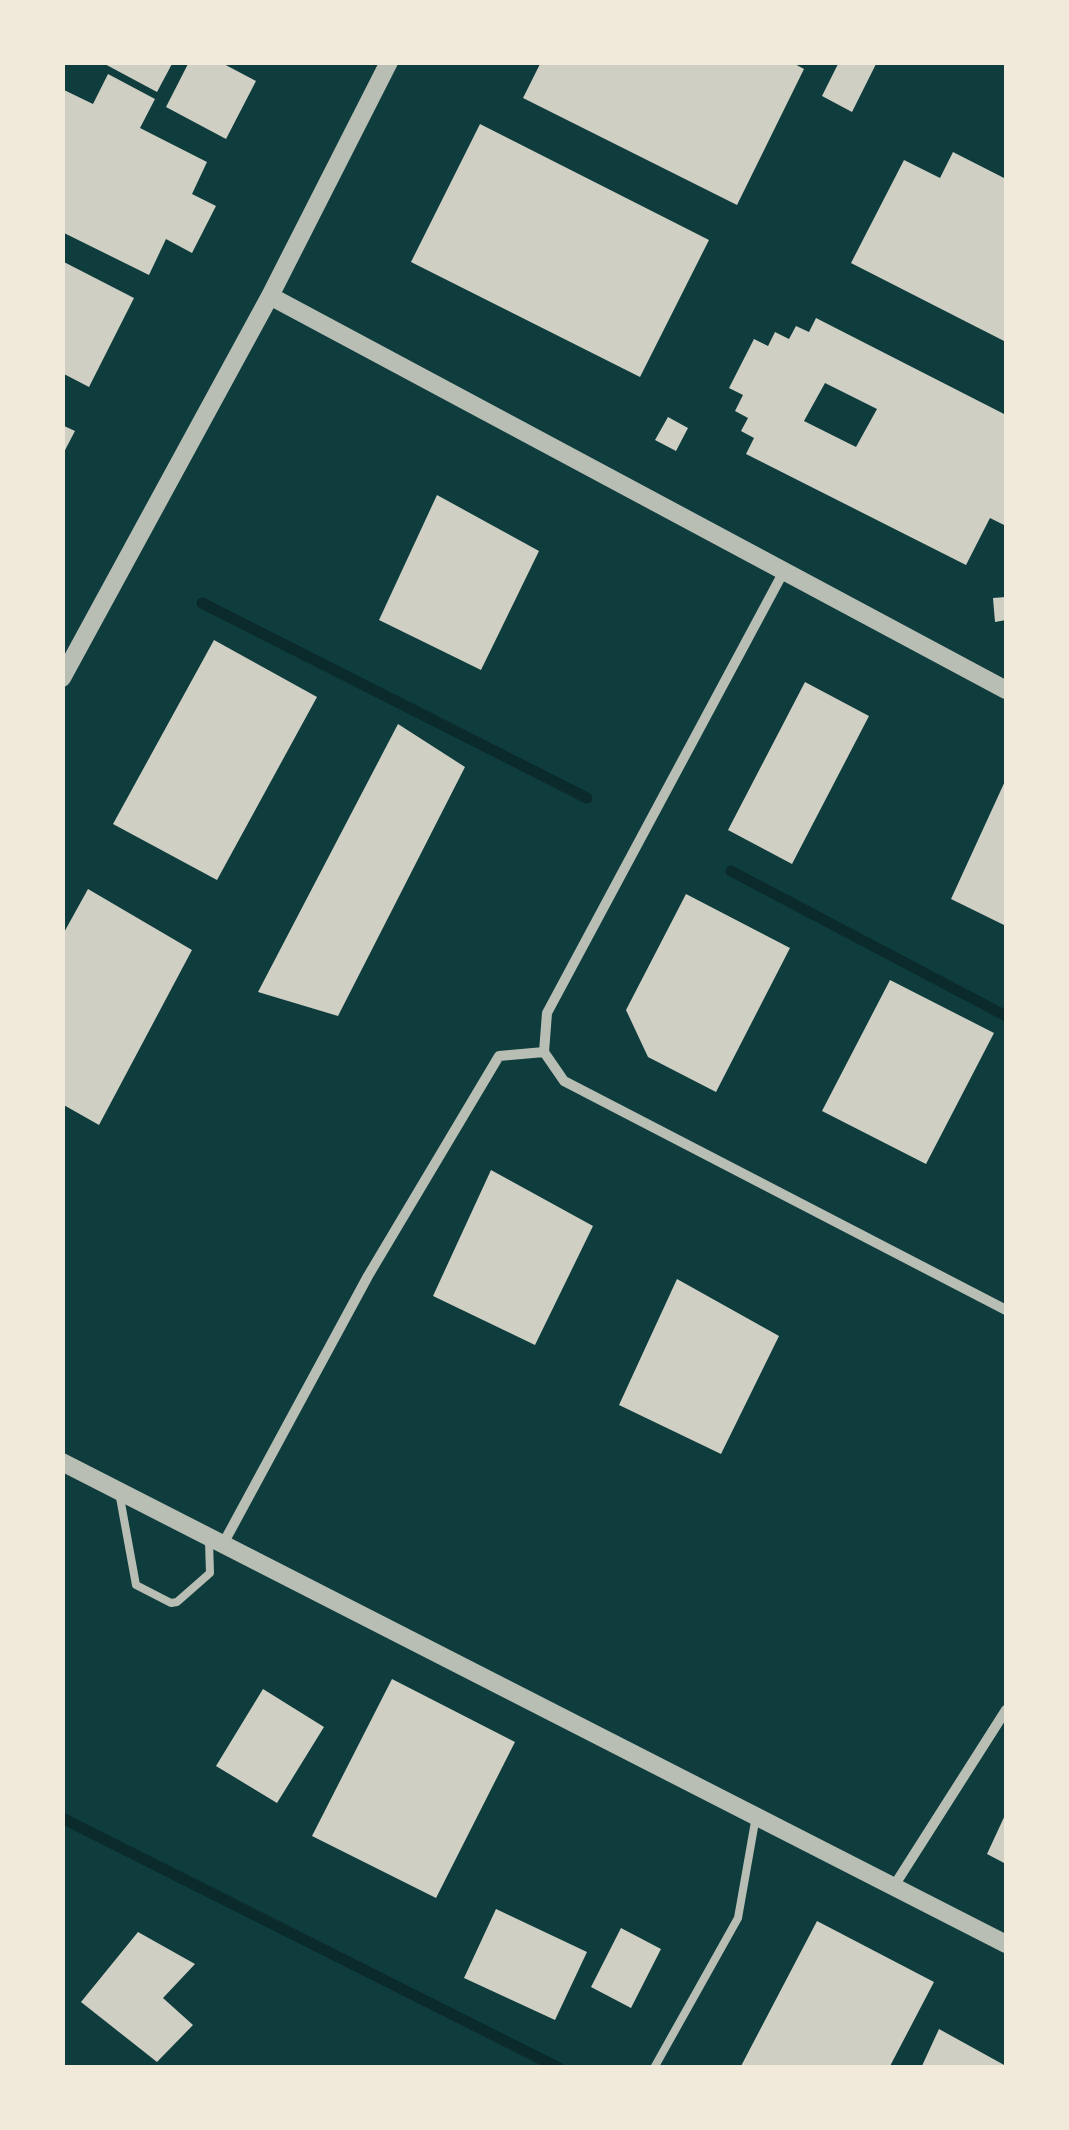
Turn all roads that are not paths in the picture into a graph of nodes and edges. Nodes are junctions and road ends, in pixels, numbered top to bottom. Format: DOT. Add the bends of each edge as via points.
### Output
graph roads {
  1 [pos="389,62"];
  2 [pos="270,296"];
  3 [pos="784,570"];
  4 [pos="62,678"];
  5 [pos="1006,690"];
  6 [pos="544,1052"];
  7 [pos="1006,1310"];
  8 [pos="62,1462"];
  9 [pos="119,1490"];
  10 [pos="216,1540"];
  11 [pos="1006,1710"];
  12 [pos="756,1816"];
  13 [pos="894,1886"];
  14 [pos="1006,1944"];
  15 [pos="654,2068"];
  1 -- 2 [label="street"];
  2 -- 3 [label="street"];
  2 -- 4 [label="street"];
  3 -- 5 [label="street"];
  3 -- 6 [label="street" via="547,1014"];
  6 -- 7 [label="street" via="564,1081"];
  6 -- 10 [label="street" via="499,1056"];
  8 -- 9 [label="street"];
  9 -- 10 [label="street"];
  9 -- 10 [label="lane" via="136,1585 177,1602 210,1573"];
  10 -- 12 [label="street"];
  11 -- 13 [label="street"];
  12 -- 13 [label="street"];
  12 -- 15 [label="lane" via="738,1918"];
  13 -- 14 [label="street"];
}
